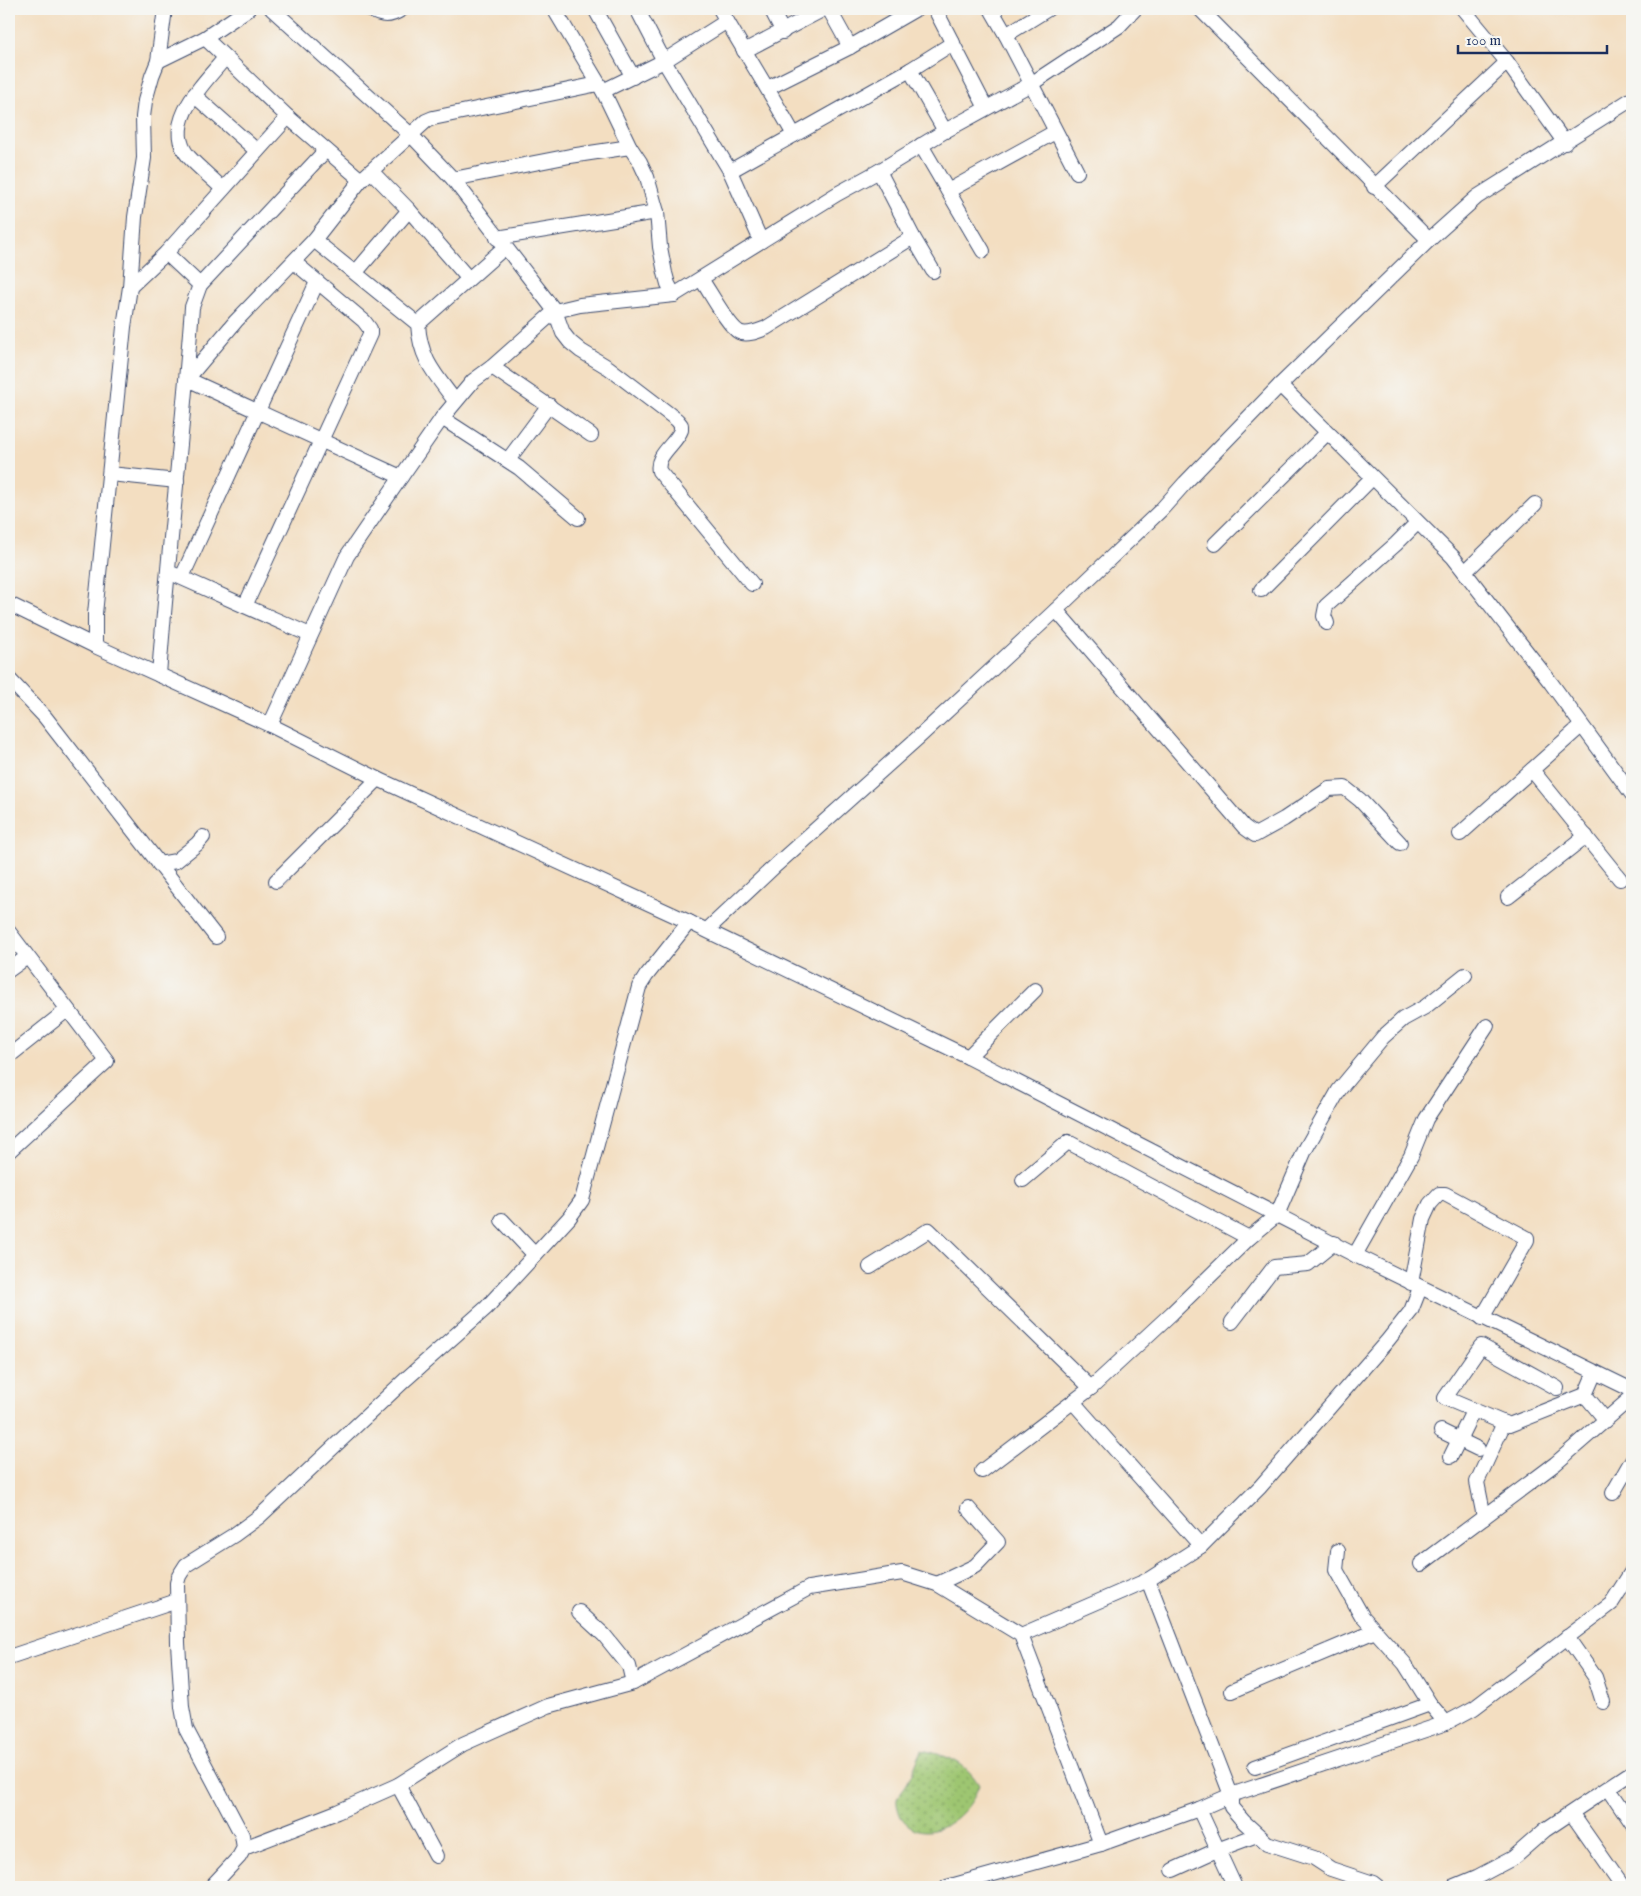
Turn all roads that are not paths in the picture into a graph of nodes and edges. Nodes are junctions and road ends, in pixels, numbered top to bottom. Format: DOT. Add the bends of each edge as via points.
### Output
graph roads {
  1 [pos="165,9"];
  2 [pos="248,9"];
  3 [pos="272,9"];
  4 [pos="369,9"];
  5 [pos="402,9"];
  6 [pos="554,9"];
  7 [pos="595,9"];
  8 [pos="637,9"];
  9 [pos="720,9"];
  10 [pos="771,9"];
  11 [pos="824,9"];
  12 [pos="829,9"];
  13 [pos="916,9"];
  14 [pos="935,9"];
  15 [pos="991,9"];
  16 [pos="1135,9"];
  17 [pos="1200,9"];
  18 [pos="1463,9"];
  19 [pos="1045,10"];
  20 [pos="727,22"];
  21 [pos="783,32"];
  22 [pos="1006,35"];
  23 [pos="205,38"];
  24 [pos="953,43"];
  25 [pos="850,47"];
  26 [pos="744,51"];
  27 [pos="225,58"];
  28 [pos="664,60"];
  29 [pos="158,61"];
  30 [pos="1506,62"];
  31 [pos="910,70"];
  32 [pos="633,77"];
  33 [pos="1031,84"];
  34 [pos="601,87"];
  35 [pos="768,88"];
  36 [pos="194,95"];
  37 [pos="1632,99"];
  38 [pos="986,108"];
  39 [pos="288,117"];
  40 [pos="945,131"];
  41 [pos="1055,132"];
  42 [pos="794,135"];
  43 [pos="412,136"];
  44 [pos="1565,143"];
  45 [pos="921,145"];
  46 [pos="630,147"];
  47 [pos="326,150"];
  48 [pos="257,152"];
  49 [pos="371,171"];
  50 [pos="730,171"];
  51 [pos="879,171"];
  52 [pos="1077,172"];
  53 [pos="452,179"];
  54 [pos="360,180"];
  55 [pos="1374,187"];
  56 [pos="223,189"];
  57 [pos="948,191"];
  58 [pos="409,210"];
  59 [pos="657,212"];
  60 [pos="913,237"];
  61 [pos="314,240"];
  62 [pos="1429,240"];
  63 [pos="761,241"];
  64 [pos="501,243"];
  65 [pos="983,251"];
  66 [pos="166,253"];
  67 [pos="294,262"];
  68 [pos="932,271"];
  69 [pos="356,272"];
  70 [pos="468,278"];
  71 [pos="701,279"];
  72 [pos="318,282"];
  73 [pos="200,286"];
  74 [pos="130,287"];
  75 [pos="674,295"];
  76 [pos="555,311"];
  77 [pos="418,324"];
  78 [pos="492,367"];
  79 [pos="187,379"];
  80 [pos="1280,385"];
  81 [pos="455,401"];
  82 [pos="549,405"];
  83 [pos="258,413"];
  84 [pos="442,418"];
  85 [pos="1327,433"];
  86 [pos="591,435"];
  87 [pos="322,441"];
  88 [pos="508,460"];
  89 [pos="110,474"];
  90 [pos="401,477"];
  91 [pos="1372,478"];
  92 [pos="177,481"];
  93 [pos="1535,504"];
  94 [pos="578,518"];
  95 [pos="1417,523"];
  96 [pos="1215,544"];
  97 [pos="1465,572"];
  98 [pos="175,575"];
  99 [pos="752,584"];
  100 [pos="1261,590"];
  101 [pos="9,604"];
  102 [pos="245,606"];
  103 [pos="1056,610"];
  104 [pos="1327,623"];
  105 [pos="310,635"];
  106 [pos="95,646"];
  107 [pos="159,675"];
  108 [pos="9,678"];
  109 [pos="270,725"];
  110 [pos="1582,726"];
  111 [pos="1532,770"];
  112 [pos="378,778"];
  113 [pos="1632,794"];
  114 [pos="1460,834"];
  115 [pos="1586,836"];
  116 [pos="203,837"];
  117 [pos="1400,843"];
  118 [pos="159,864"];
  119 [pos="1620,879"];
  120 [pos="276,881"];
  121 [pos="1508,897"];
  122 [pos="689,922"];
  123 [pos="707,930"];
  124 [pos="9,932"];
  125 [pos="216,937"];
  126 [pos="27,957"];
  127 [pos="9,970"];
  128 [pos="1466,975"];
  129 [pos="1035,990"];
  130 [pos="67,1010"];
  131 [pos="1487,1026"];
  132 [pos="9,1056"];
  133 [pos="968,1057"];
  134 [pos="9,1151"];
  135 [pos="1023,1180"];
  136 [pos="1277,1215"];
  137 [pos="502,1220"];
  138 [pos="1250,1238"];
  139 [pos="1334,1243"];
  140 [pos="535,1255"];
  141 [pos="1356,1255"];
  142 [pos="870,1267"];
  143 [pos="1416,1285"];
  144 [pos="1482,1318"];
  145 [pos="1232,1322"];
  146 [pos="1595,1372"];
  147 [pos="1091,1388"];
  148 [pos="1557,1388"];
  149 [pos="1632,1390"];
  150 [pos="1585,1395"];
  151 [pos="1632,1397"];
  152 [pos="1073,1402"];
  153 [pos="1473,1411"];
  154 [pos="1605,1419"];
  155 [pos="1504,1423"];
  156 [pos="1441,1431"];
  157 [pos="1459,1440"];
  158 [pos="1478,1449"];
  159 [pos="1452,1456"];
  160 [pos="1632,1460"];
  161 [pos="982,1471"];
  162 [pos="1613,1493"];
  163 [pos="968,1508"];
  164 [pos="1484,1517"];
  165 [pos="1201,1546"];
  166 [pos="1338,1551"];
  167 [pos="1421,1564"];
  168 [pos="1632,1571"];
  169 [pos="1148,1580"];
  170 [pos="937,1584"];
  171 [pos="177,1601"];
  172 [pos="579,1612"];
  173 [pos="1375,1631"];
  174 [pos="1021,1635"];
  175 [pos="1567,1637"];
  176 [pos="9,1656"];
  177 [pos="633,1683"];
  178 [pos="1232,1691"];
  179 [pos="1603,1702"];
  180 [pos="1430,1704"];
  181 [pos="1446,1723"];
  182 [pos="1255,1767"];
  183 [pos="1630,1779"];
  184 [pos="398,1785"];
  185 [pos="1609,1789"];
  186 [pos="1231,1795"];
  187 [pos="1199,1809"];
  188 [pos="1572,1814"];
  189 [pos="1632,1823"];
  190 [pos="1258,1835"];
  191 [pos="1101,1844"];
  192 [pos="244,1848"];
  193 [pos="1218,1850"];
  194 [pos="436,1856"];
  195 [pos="1173,1870"];
  196 [pos="211,1887"];
  197 [pos="947,1887"];
  198 [pos="1235,1887"];
  199 [pos="1378,1887"];
  200 [pos="1452,1887"];
  201 [pos="1623,1887"];
  1 -- 29 [label="street"];
  2 -- 23 [label="street"];
  3 -- 43 [label="street"];
  4 -- 5 [label="street" via="386,16"];
  6 -- 34 [label="street"];
  7 -- 32 [label="street"];
  8 -- 28 [label="street"];
  9 -- 20 [label="street"];
  10 -- 21 [label="street"];
  11 -- 21 [label="street"];
  12 -- 25 [label="street"];
  13 -- 25 [label="street"];
  14 -- 24 [label="street"];
  15 -- 22 [label="street"];
  16 -- 33 [label="street" via="1119,26"];
  17 -- 55 [label="street"];
  18 -- 30 [label="street"];
  19 -- 22 [label="street"];
  20 -- 26 [label="street"];
  20 -- 28 [label="street"];
  21 -- 26 [label="street"];
  22 -- 33 [label="street"];
  23 -- 27 [label="street"];
  23 -- 29 [label="street"];
  24 -- 31 [label="street"];
  24 -- 38 [label="street"];
  25 -- 35 [label="street"];
  26 -- 35 [label="street"];
  27 -- 36 [label="street"];
  27 -- 39 [label="street"];
  28 -- 32 [label="street"];
  28 -- 50 [label="street"];
  29 -- 74 [label="street" via="143,117 144,158 135,217"];
  30 -- 44 [label="street"];
  30 -- 55 [label="street"];
  31 -- 40 [label="street"];
  31 -- 42 [label="street"];
  32 -- 34 [label="street"];
  33 -- 38 [label="street"];
  33 -- 41 [label="street"];
  34 -- 43 [label="street" via="432,118"];
  34 -- 46 [label="street"];
  35 -- 42 [label="street"];
  36 -- 48 [label="street"];
  36 -- 56 [label="street" via="181,117 181,142 187,156"];
  37 -- 44 [label="street"];
  38 -- 40 [label="street"];
  39 -- 47 [label="street"];
  39 -- 48 [label="street"];
  40 -- 45 [label="street"];
  41 -- 52 [label="street"];
  41 -- 57 [label="street"];
  42 -- 50 [label="street"];
  43 -- 49 [label="street"];
  43 -- 53 [label="street"];
  44 -- 62 [label="street" via="1477,197"];
  45 -- 51 [label="street"];
  45 -- 57 [label="street"];
  46 -- 53 [label="street"];
  46 -- 59 [label="street" via="647,177"];
  47 -- 54 [label="street"];
  47 -- 73 [label="street"];
  48 -- 56 [label="street"];
  49 -- 54 [label="street"];
  49 -- 58 [label="street"];
  50 -- 63 [label="street"];
  51 -- 60 [label="street"];
  51 -- 63 [label="street"];
  53 -- 64 [label="street"];
  54 -- 61 [label="street"];
  55 -- 62 [label="street"];
  56 -- 66 [label="street"];
  57 -- 65 [label="street"];
  58 -- 69 [label="street"];
  58 -- 70 [label="street"];
  59 -- 64 [label="street"];
  59 -- 75 [label="street" via="660,247 668,284"];
  60 -- 68 [label="street"];
  60 -- 71 [label="street" via="766,328 747,334 732,326"];
  61 -- 67 [label="street"];
  61 -- 69 [label="street"];
  62 -- 80 [label="street"];
  63 -- 71 [label="street"];
  64 -- 70 [label="street"];
  64 -- 76 [label="street"];
  66 -- 73 [label="street"];
  66 -- 74 [label="street"];
  67 -- 72 [label="street"];
  67 -- 79 [label="street" via="236,321"];
  69 -- 77 [label="street"];
  70 -- 77 [label="street"];
  71 -- 75 [label="street"];
  72 -- 83 [label="street"];
  72 -- 87 [label="street" via="364,320 370,329"];
  73 -- 79 [label="street" via="192,307"];
  74 -- 89 [label="street"];
  75 -- 76 [label="street" via="580,305"];
  76 -- 78 [label="street"];
  76 -- 99 [label="street" via="570,342 609,368 681,425 680,434 660,459 660,471"];
  77 -- 81 [label="street" via="423,354"];
  78 -- 81 [label="street" via="473,381"];
  78 -- 82 [label="street"];
  79 -- 83 [label="street"];
  79 -- 92 [label="street"];
  80 -- 85 [label="street"];
  80 -- 103 [label="street" via="1161,510"];
  81 -- 84 [label="street"];
  82 -- 86 [label="street"];
  82 -- 88 [label="street"];
  83 -- 87 [label="street"];
  83 -- 98 [label="street"];
  84 -- 88 [label="street"];
  84 -- 90 [label="street"];
  85 -- 91 [label="street"];
  85 -- 96 [label="street"];
  87 -- 90 [label="street"];
  87 -- 102 [label="street"];
  88 -- 94 [label="street"];
  89 -- 92 [label="street"];
  89 -- 106 [label="street" via="95,614"];
  90 -- 105 [label="street" via="347,556"];
  91 -- 95 [label="street"];
  91 -- 100 [label="street"];
  92 -- 98 [label="street"];
  93 -- 97 [label="street"];
  95 -- 97 [label="street"];
  95 -- 104 [label="street" via="1326,606 1324,616"];
  97 -- 110 [label="street"];
  98 -- 102 [label="street"];
  98 -- 107 [label="street" via="163,617"];
  101 -- 106 [label="street"];
  102 -- 105 [label="street"];
  103 -- 117 [label="street" via="1244,827 1255,835 1329,789 1345,788"];
  103 -- 123 [label="street"];
  105 -- 109 [label="street"];
  106 -- 107 [label="street"];
  107 -- 109 [label="street"];
  108 -- 118 [label="street" via="45,717"];
  109 -- 112 [label="street"];
  110 -- 111 [label="street"];
  110 -- 113 [label="street"];
  111 -- 114 [label="street"];
  111 -- 115 [label="street"];
  112 -- 120 [label="street"];
  112 -- 122 [label="street"];
  115 -- 119 [label="street"];
  115 -- 121 [label="street"];
  116 -- 118 [label="street" via="176,861"];
  118 -- 125 [label="street"];
  122 -- 123 [label="street"];
  122 -- 140 [label="street" via="639,986 582,1200"];
  123 -- 133 [label="street"];
  124 -- 126 [label="street"];
  126 -- 127 [label="street"];
  126 -- 130 [label="street"];
  128 -- 136 [label="street" via="1383,1037 1339,1090 1305,1150"];
  129 -- 133 [label="street"];
  130 -- 132 [label="street"];
  130 -- 134 [label="street" via="107,1061"];
  131 -- 141 [label="street" via="1426,1119 1411,1156"];
  133 -- 136 [label="street"];
  135 -- 138 [label="street" via="1068,1142"];
  136 -- 138 [label="street"];
  136 -- 139 [label="street"];
  137 -- 140 [label="street"];
  138 -- 147 [label="street"];
  139 -- 141 [label="street"];
  139 -- 145 [label="street" via="1308,1264 1274,1267"];
  140 -- 171 [label="street" via="486,1308 260,1516 186,1565 177,1583"];
  141 -- 143 [label="street"];
  142 -- 147 [label="street" via="929,1230"];
  143 -- 144 [label="street"];
  143 -- 144 [label="street" via="1425,1211 1439,1194 1445,1194 1525,1236 1527,1240"];
  143 -- 165 [label="street" via="1412,1311 1260,1487"];
  144 -- 146 [label="street"];
  146 -- 149 [label="street"];
  146 -- 150 [label="street"];
  147 -- 152 [label="street"];
  148 -- 153 [label="street" via="1481,1346 1445,1398"];
  150 -- 154 [label="street"];
  150 -- 155 [label="street" via="1509,1425"];
  151 -- 154 [label="street"];
  152 -- 161 [label="street"];
  152 -- 165 [label="street"];
  153 -- 155 [label="street"];
  153 -- 157 [label="street"];
  154 -- 164 [label="street" via="1555,1464"];
  155 -- 164 [label="street" via="1477,1482"];
  156 -- 157 [label="street"];
  157 -- 158 [label="street"];
  157 -- 159 [label="street"];
  160 -- 162 [label="street"];
  163 -- 170 [label="street" via="998,1542 975,1566"];
  164 -- 167 [label="street"];
  165 -- 169 [label="street"];
  166 -- 173 [label="street" via="1336,1570 1362,1616"];
  168 -- 175 [label="street" via="1611,1604"];
  169 -- 174 [label="street"];
  169 -- 186 [label="street"];
  170 -- 174 [label="street"];
  170 -- 177 [label="street" via="902,1573 809,1588"];
  171 -- 176 [label="street"];
  171 -- 192 [label="street" via="186,1729 242,1835"];
  172 -- 177 [label="street" via="604,1635 629,1666"];
  173 -- 178 [label="street"];
  173 -- 180 [label="street" via="1405,1664"];
  174 -- 191 [label="street"];
  175 -- 179 [label="street" via="1595,1677"];
  175 -- 181 [label="street" via="1474,1708"];
  177 -- 184 [label="street" via="548,1706 463,1744"];
  180 -- 181 [label="street"];
  180 -- 182 [label="street"];
  181 -- 186 [label="street"];
  183 -- 185 [label="street"];
  184 -- 192 [label="street"];
  184 -- 194 [label="street"];
  185 -- 188 [label="street"];
  185 -- 189 [label="street"];
  186 -- 187 [label="street"];
  186 -- 190 [label="street" via="1231,1807"];
  187 -- 191 [label="street"];
  187 -- 193 [label="street"];
  188 -- 200 [label="street" via="1545,1830 1513,1858"];
  188 -- 201 [label="street"];
  190 -- 193 [label="street"];
  190 -- 199 [label="street" via="1267,1843 1314,1858 1332,1869"];
  191 -- 197 [label="street"];
  192 -- 196 [label="street"];
  193 -- 195 [label="street"];
  193 -- 198 [label="street"];
}
